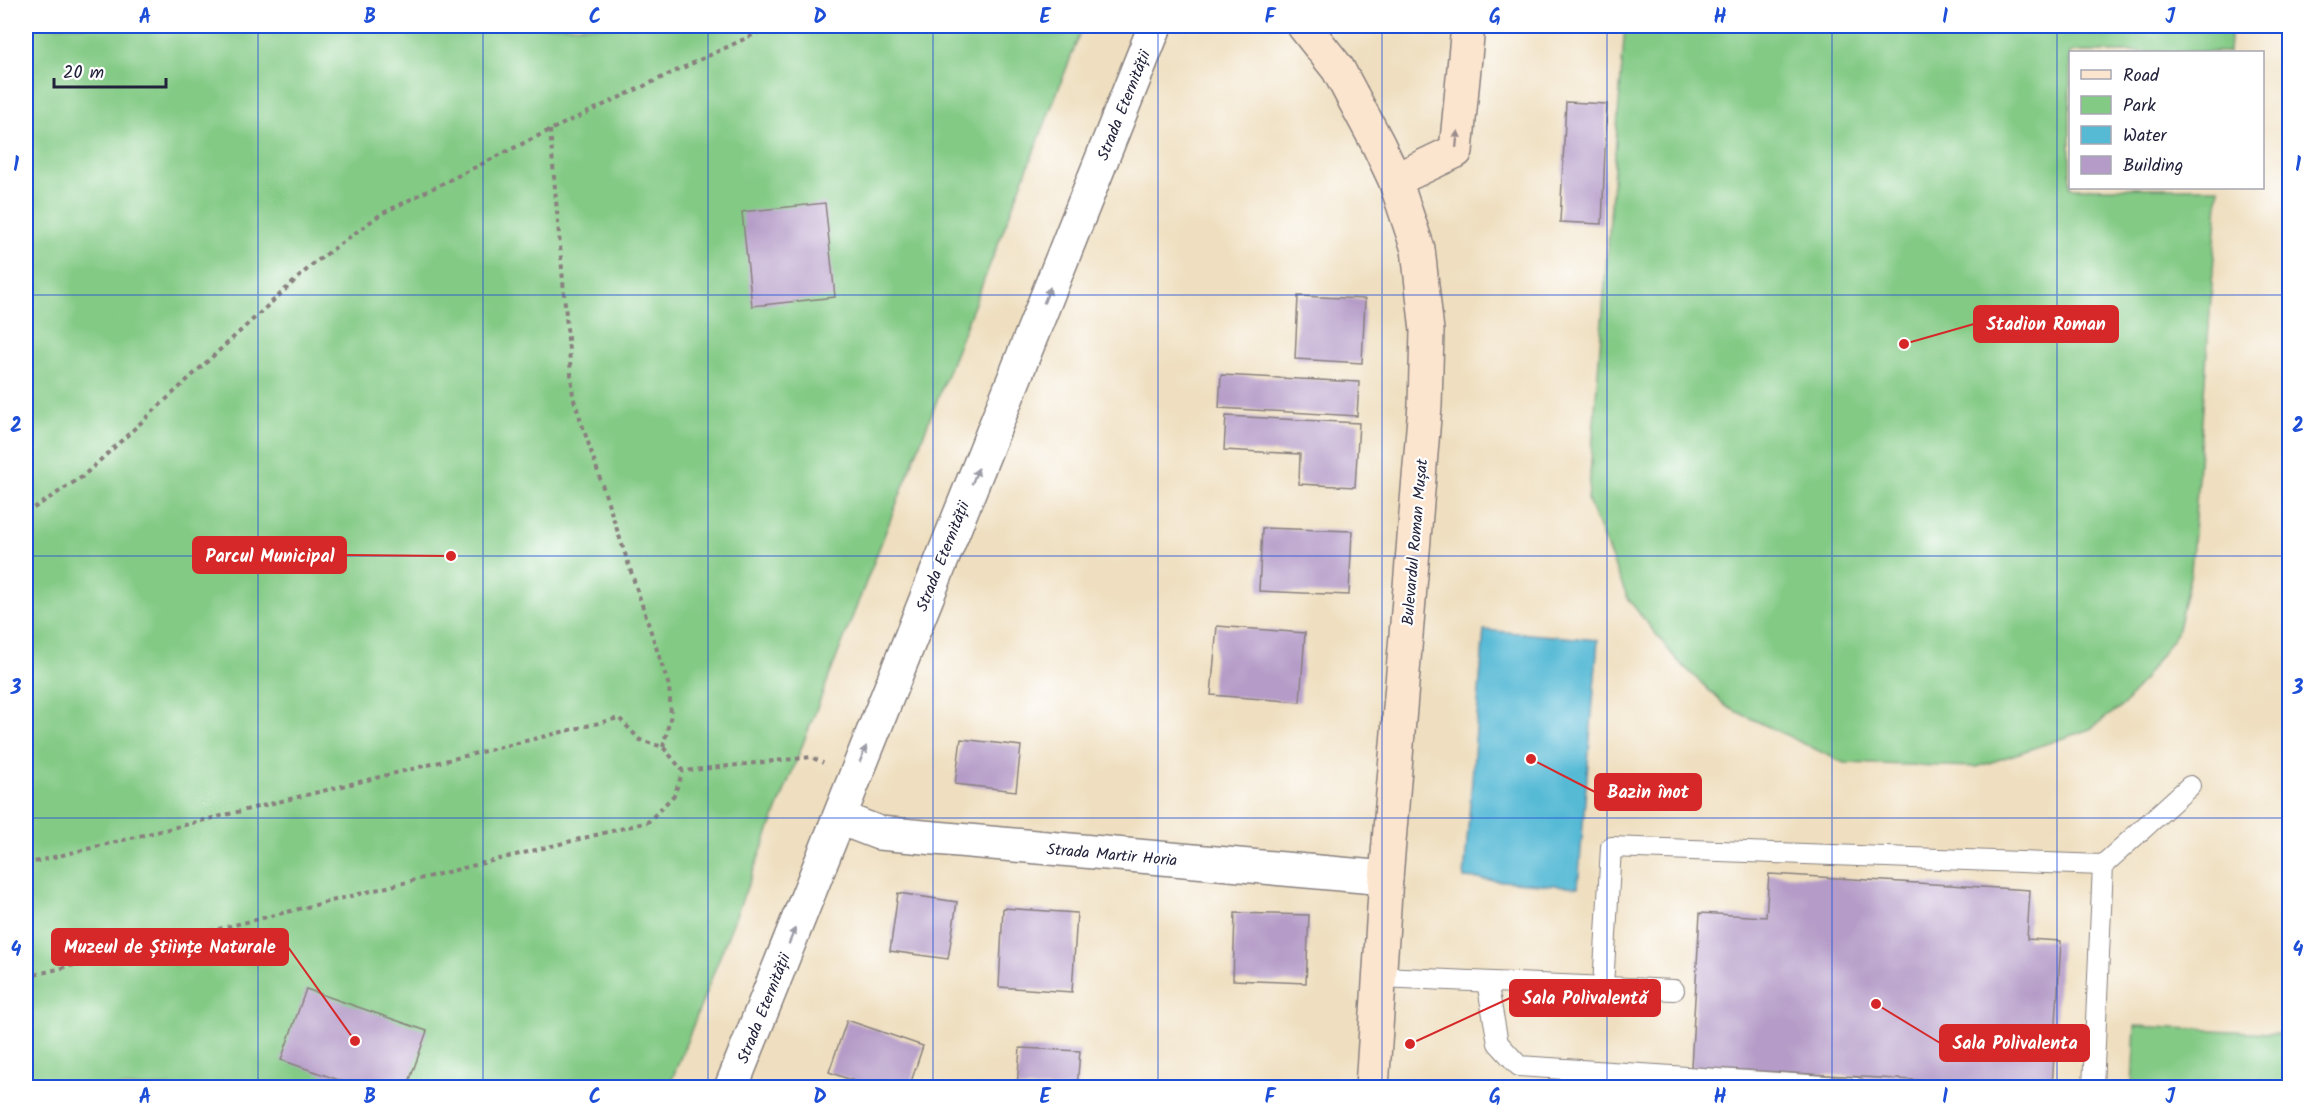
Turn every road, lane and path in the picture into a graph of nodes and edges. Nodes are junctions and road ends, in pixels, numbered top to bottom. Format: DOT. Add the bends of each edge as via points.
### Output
graph roads {
  1 [pos="772,26"];
  2 [pos="1155,26"];
  3 [pos="1304,26"];
  4 [pos="1468,26"];
  5 [pos="550,130"];
  6 [pos="1395,180"];
  7 [pos="26,513"];
  8 [pos="663,747"];
  9 [pos="683,771"];
  10 [pos="854,779"];
  11 [pos="2190,786"];
  12 [pos="840,818"];
  13 [pos="26,864"];
  14 [pos="2103,865"];
  15 [pos="1386,878"];
  16 [pos="26,976"];
  17 [pos="1380,977"];
  18 [pos="1487,982"];
  19 [pos="1603,987"];
  20 [pos="1674,990"];
  21 [pos="731,1088"];
  22 [pos="1372,1088"];
  23 [pos="1856,1088"];
  24 [pos="2093,1088"];
  1 -- 5 [label="path"];
  10 -- 2 [label="street, Strada Eternității, one-way"];
  3 -- 6 [label="street, Bulevardul Roman Mușat" via="1338,69"];
  6 -- 4 [label="street, one-way" via="1456,151"];
  5 -- 7 [label="path" via="381,214 313,264 82,477"];
  5 -- 8 [label="path" via="573,397 669,686 671,715"];
  6 -- 15 [label="street, Bulevardul Roman Mușat" via="1418,249 1427,331 1425,405"];
  8 -- 9 [label="path"];
  8 -- 13 [label="path" via="640,740 619,718"];
  9 -- 10 [label="path" via="811,757"];
  9 -- 16 [label="path" via="674,795 648,822"];
  10 -- 12 [label="street, Strada Eternității"];
  11 -- 14 [label="lane"];
  12 -- 15 [label="street, Strada Martir Horia" via="879,833"];
  21 -- 12 [label="street, Strada Eternității, one-way"];
  14 -- 19 [label="lane" via="1611,847"];
  14 -- 24 [label="lane"];
  15 -- 17 [label="street, Bulevardul Roman Mușat"];
  17 -- 18 [label="lane"];
  17 -- 22 [label="street, Bulevardul Roman Mușat"];
  18 -- 19 [label="lane"];
  18 -- 23 [label="lane" via="1498,1043 1519,1066"];
  19 -- 20 [label="lane"];
}
